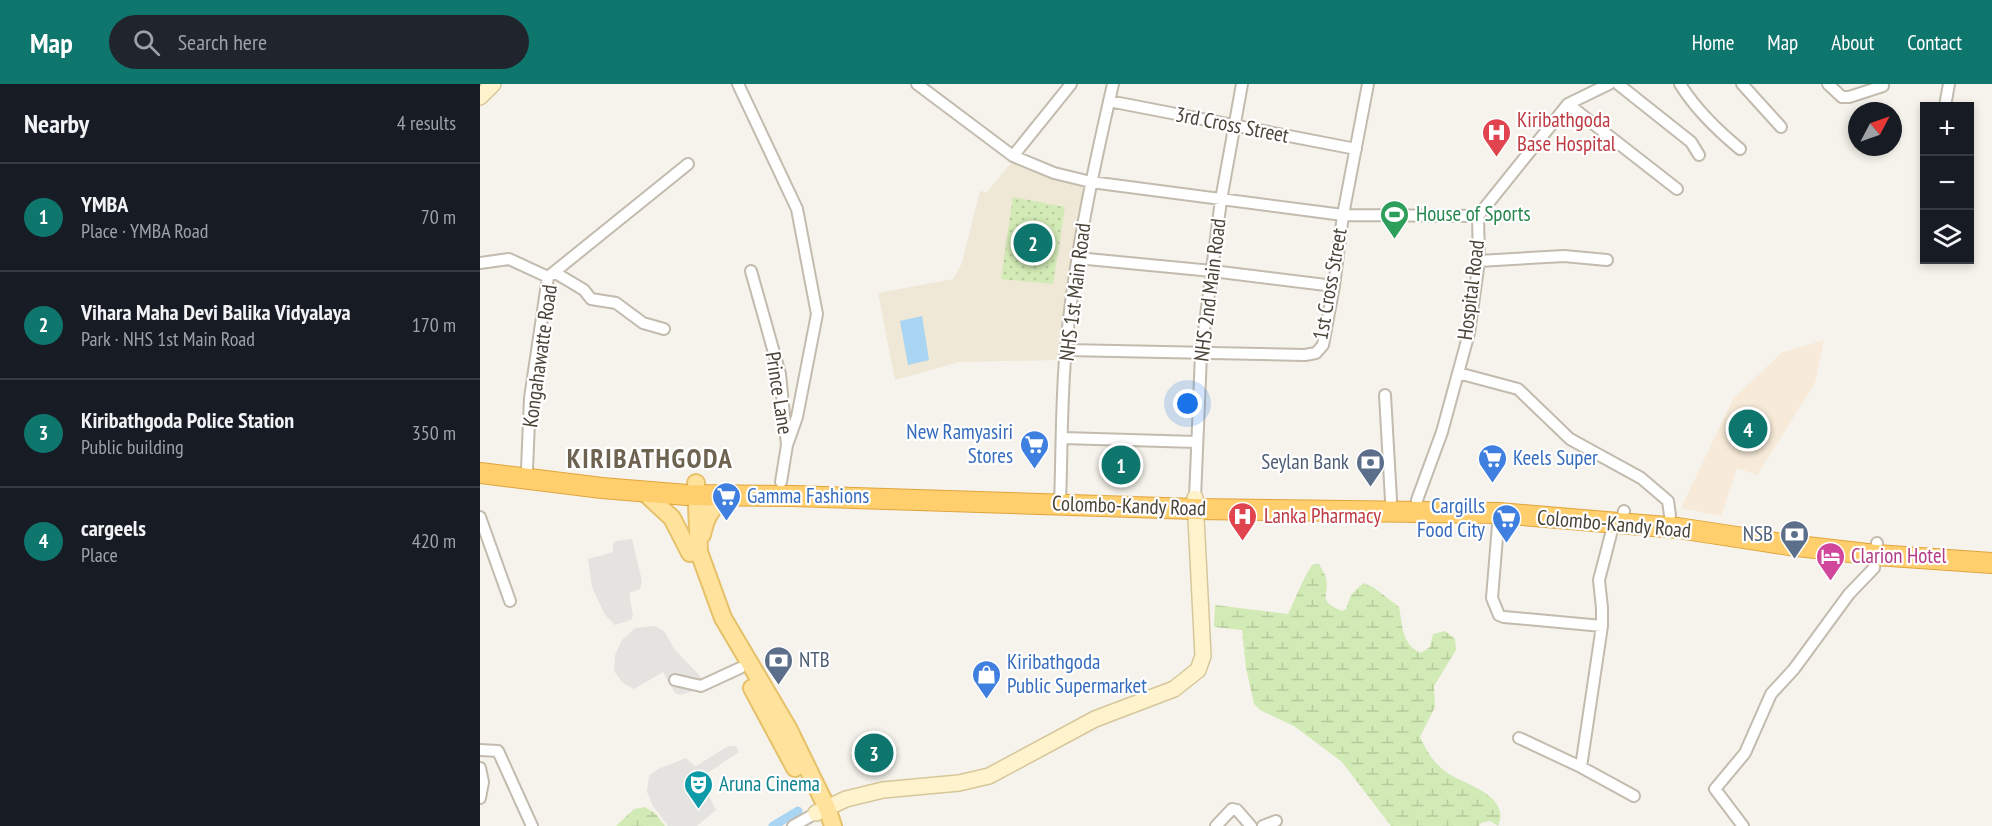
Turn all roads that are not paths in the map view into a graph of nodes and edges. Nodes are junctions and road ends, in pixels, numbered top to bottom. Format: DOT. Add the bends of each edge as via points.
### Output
graph roads {
  1 [pos="493,84"];
  2 [pos="738,84"];
  3 [pos="917,84"];
  4 [pos="1071,84"];
  5 [pos="1113,84"];
  6 [pos="1242,84"];
  7 [pos="1368,84"];
  8 [pos="1609,84"];
  9 [pos="1618,84"];
  10 [pos="1680,84"];
  11 [pos="1742,84"];
  12 [pos="1828,84"];
  13 [pos="1949,84"];
  14 [pos="1883,86"];
  15 [pos="480,96"];
  16 [pos="1110,101"];
  17 [pos="1946,102"];
  18 [pos="1568,104"];
  19 [pos="1234,125"];
  20 [pos="1781,127"];
  21 [pos="1356,149"];
  22 [pos="1740,149"];
  23 [pos="1699,154"];
  24 [pos="1012,156"];
  25 [pos="688,164"];
  26 [pos="1091,182"];
  27 [pos="1677,189"];
  28 [pos="1221,200"];
  29 [pos="1343,215"];
  30 [pos="1478,216"];
  31 [pos="1077,258"];
  32 [pos="1606,260"];
  33 [pos="1479,261"];
  34 [pos="480,263"];
  35 [pos="751,270"];
  36 [pos="1212,271"];
  37 [pos="551,274"];
  38 [pos="1334,286"];
  39 [pos="664,329"];
  40 [pos="1065,350"];
  41 [pos="1201,354"];
  42 [pos="1458,374"];
  43 [pos="1385,395"];
  44 [pos="1063,438"];
  45 [pos="1196,442"];
  46 [pos="787,445"];
  47 [pos="480,464"];
  48 [pos="527,469"];
  49 [pos="480,473"];
  50 [pos="781,482"];
  51 [pos="692,489"];
  52 [pos="644,492"];
  53 [pos="729,496"];
  54 [pos="1060,498"];
  55 [pos="1391,500"];
  56 [pos="1195,504"];
  57 [pos="1417,505"];
  58 [pos="1499,513"];
  59 [pos="1670,515"];
  60 [pos="480,517"];
  61 [pos="1623,517"];
  62 [pos="1877,549"];
  63 [pos="694,553"];
  64 [pos="1992,553"];
  65 [pos="1992,563"];
  66 [pos="510,601"];
  67 [pos="1602,626"];
  68 [pos="740,668"];
  69 [pos="675,680"];
  70 [pos="1519,738"];
  71 [pos="480,750"];
  72 [pos="1581,767"];
  73 [pos="480,768"];
  74 [pos="1634,796"];
  75 [pos="480,798"];
  76 [pos="822,816"];
  77 [pos="1276,821"];
  78 [pos="532,826"];
  79 [pos="793,826"];
  80 [pos="833,826"];
  81 [pos="1216,826"];
  82 [pos="1251,826"];
  83 [pos="1263,826"];
  84 [pos="1743,826"];
  1 -- 15 [label="street"];
  2 -- 46 [label="street" via="797,209 817,314 797,417"];
  3 -- 24 [label="street"];
  4 -- 24 [label="street"];
  5 -- 16 [label="street, NHS 1st Main Road"];
  6 -- 19 [label="street, NHS 2nd Main Road"];
  7 -- 21 [label="street, 1st Cross Street"];
  8 -- 18 [label="street, Hospital Road"];
  9 -- 23 [label="street" via="1691,142"];
  10 -- 22 [label="street" via="1714,127"];
  11 -- 20 [label="street"];
  12 -- 14 [label="street" via="1842,97"];
  13 -- 17 [label="street"];
  16 -- 19 [label="street, 3rd Cross Street"];
  16 -- 26 [label="street, NHS 1st Main Road"];
  18 -- 27 [label="street"];
  18 -- 30 [label="street, Hospital Road"];
  19 -- 21 [label="street, 3rd Cross Street"];
  19 -- 28 [label="street, NHS 2nd Main Road"];
  21 -- 29 [label="street, 1st Cross Street"];
  24 -- 26 [label="street" via="1054,173"];
  25 -- 37 [label="street, Kongahawatte Road"];
  26 -- 28 [label="street"];
  26 -- 31 [label="street, NHS 1st Main Road"];
  28 -- 29 [label="street"];
  28 -- 36 [label="street, NHS 2nd Main Road"];
  29 -- 30 [label="street"];
  29 -- 38 [label="street, 1st Cross Street"];
  30 -- 33 [label="street, Hospital Road"];
  31 -- 36 [label="street"];
  31 -- 40 [label="street, NHS 1st Main Road"];
  32 -- 33 [label="street" via="1564,256"];
  33 -- 42 [label="street, Hospital Road" via="1469,333"];
  34 -- 37 [label="street" via="509,259"];
  35 -- 46 [label="street, Prince Lane" via="780,374"];
  36 -- 38 [label="street"];
  36 -- 41 [label="street, NHS 2nd Main Road"];
  37 -- 39 [label="street" via="584,290 591,299 616,303 643,323"];
  37 -- 48 [label="street, Kongahawatte Road" via="530,398"];
  38 -- 41 [label="street, 1st Cross Street" via="1323,345 1316,353"];
  40 -- 41 [label="street, 1st Cross Street"];
  40 -- 44 [label="street, NHS 1st Main Road"];
  41 -- 45 [label="street, NHS 2nd Main Road"];
  42 -- 57 [label="street, Hospital Road"];
  42 -- 59 [label="street" via="1518,389 1570,439 1641,478 1668,501"];
  43 -- 55 [label="street"];
  44 -- 45 [label="street"];
  44 -- 54 [label="street, NHS 1st Main Road"];
  45 -- 56 [label="street, NHS 2nd Main Road"];
  46 -- 50 [label="street, Prince Lane"];
  47 -- 48 [label="highway, Colombo-Kandy Road"];
  48 -- 51 [label="highway, Colombo-Kandy Road"];
  49 -- 52 [label="highway, Colombo-Kandy Road"];
  50 -- 51 [label="highway, Colombo-Kandy Road"];
  50 -- 54 [label="highway, Colombo-Kandy Road"];
  51 -- 52 [label="highway, Colombo-Kandy Road"];
  51 -- 53 [label="highway, Colombo-Kandy Road"];
  51 -- 63 [label="main road"];
  52 -- 63 [label="main road" via="672,518"];
  53 -- 54 [label="highway, Colombo-Kandy Road"];
  53 -- 63 [label="main road" via="705,520"];
  54 -- 56 [label="highway, Colombo-Kandy Road"];
  55 -- 56 [label="highway, Colombo-Kandy Road"];
  55 -- 57 [label="highway, Colombo-Kandy Road"];
  56 -- 57 [label="highway, Colombo-Kandy Road"];
  56 -- 76 [label="street" via="1203,656 1198,670 1174,689 1095,720 989,776 959,783 882,790 846,800"];
  57 -- 58 [label="highway, Colombo-Kandy Road"];
  57 -- 61 [label="highway, Colombo-Kandy Road" via="1534,504"];
  58 -- 61 [label="highway, Colombo-Kandy Road"];
  58 -- 67 [label="street" via="1492,598 1498,615"];
  59 -- 61 [label="highway, Colombo-Kandy Road"];
  59 -- 62 [label="highway, Colombo-Kandy Road"];
  60 -- 66 [label="street"];
  61 -- 62 [label="highway, Colombo-Kandy Road" via="1789,545"];
  61 -- 67 [label="street" via="1612,530 1599,580"];
  62 -- 64 [label="highway, Colombo-Kandy Road"];
  62 -- 65 [label="highway, Colombo-Kandy Road"];
  62 -- 84 [label="street" via="1874,568 1771,694 1745,753 1716,789"];
  63 -- 68 [label="main road" via="707,607"];
  63 -- 76 [label="main road" via="723,618 788,728"];
  67 -- 72 [label="street"];
  68 -- 69 [label="street" via="701,686"];
  68 -- 76 [label="main road"];
  70 -- 72 [label="street"];
  71 -- 78 [label="street" via="498,751"];
  72 -- 74 [label="street"];
  73 -- 75 [label="street"];
  76 -- 79 [label="street"];
  76 -- 80 [label="main road"];
  77 -- 83 [label="street"];
  81 -- 82 [label="street" via="1232,809"];
}
